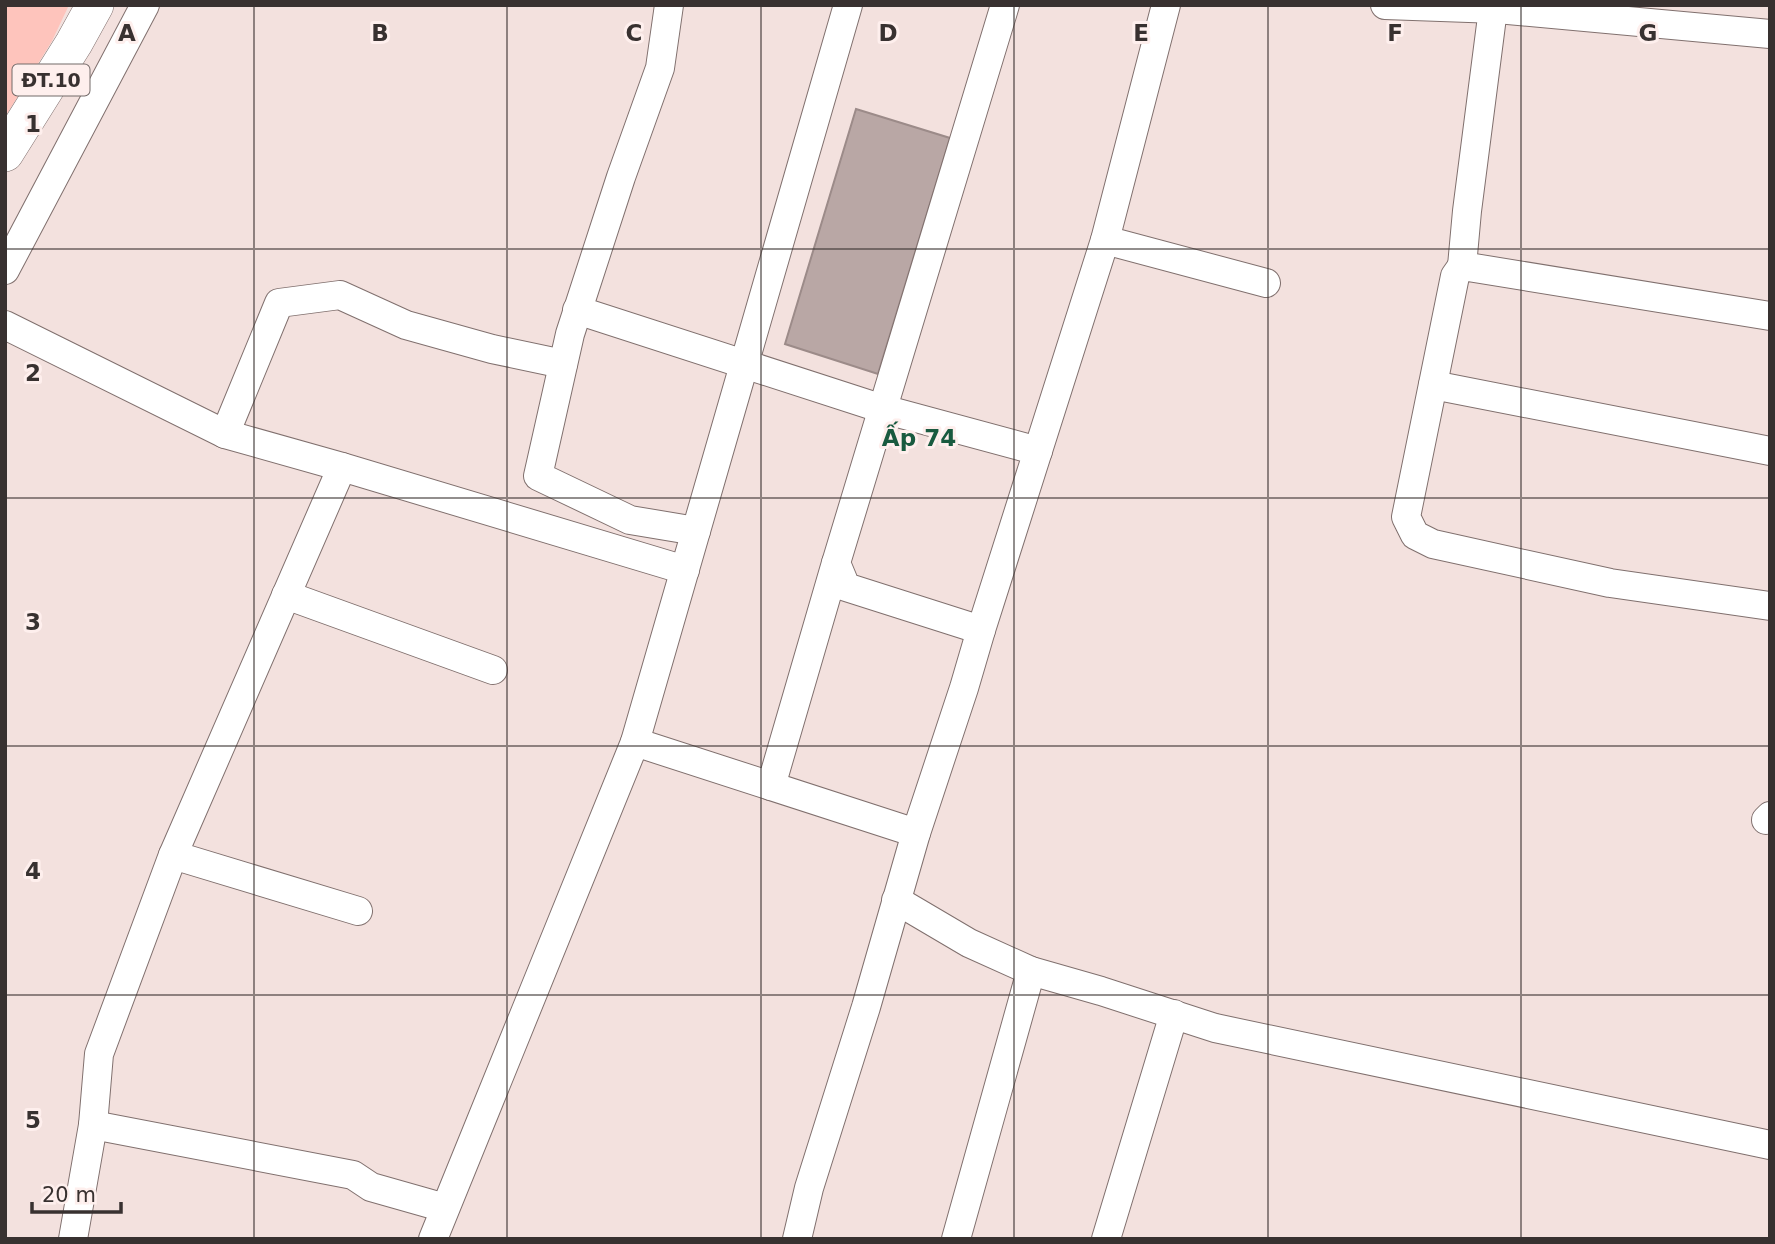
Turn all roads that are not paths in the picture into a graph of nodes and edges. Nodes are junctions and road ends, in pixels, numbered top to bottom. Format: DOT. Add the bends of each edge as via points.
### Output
graph roads {
  1 [pos="95,5"];
  2 [pos="145,5"];
  3 [pos="670,5"];
  4 [pos="848,5"];
  5 [pos="1005,5"];
  6 [pos="1166,5"];
  7 [pos="1385,5"];
  8 [pos="1493,9"];
  9 [pos="1770,34"];
  10 [pos="5,153"];
  11 [pos="1105,240"];
  12 [pos="1461,266"];
  13 [pos="5,270"];
  14 [pos="1266,283"];
  15 [pos="577,310"];
  16 [pos="1770,316"];
  17 [pos="5,325"];
  18 [pos="563,364"];
  19 [pos="745,364"];
  20 [pos="1433,385"];
  21 [pos="883,409"];
  22 [pos="225,434"];
  23 [pos="1770,450"];
  24 [pos="1038,452"];
  25 [pos="342,467"];
  26 [pos="696,531"];
  27 [pos="836,563"];
  28 [pos="685,570"];
  29 [pos="286,595"];
  30 [pos="1770,607"];
  31 [pos="981,630"];
  32 [pos="493,670"];
  33 [pos="635,742"];
  34 [pos="771,786"];
  35 [pos="916,833"];
  36 [pos="173,855"];
  37 [pos="896,900"];
  38 [pos="358,911"];
  39 [pos="1031,971"];
  40 [pos="1174,1014"];
  41 [pos="93,1125"];
  42 [pos="1770,1145"];
  43 [pos="435,1205"];
  44 [pos="73,1239"];
  45 [pos="433,1239"];
  46 [pos="797,1239"];
  47 [pos="956,1239"];
  48 [pos="1106,1239"];
  1 -- 10 [label="main road, ĐT.10"];
  2 -- 13 [label="street"];
  3 -- 15 [label="street" via="660,68"];
  4 -- 19 [label="street"];
  5 -- 21 [label="street"];
  6 -- 11 [label="street"];
  7 -- 8 [label="street"];
  8 -- 9 [label="street"];
  8 -- 12 [label="street"];
  11 -- 14 [label="street"];
  11 -- 24 [label="street"];
  12 -- 16 [label="street"];
  12 -- 20 [label="street" via="1455,276"];
  15 -- 18 [label="street"];
  15 -- 19 [label="street"];
  17 -- 22 [label="street"];
  18 -- 22 [label="street" via="406,325 340,295 279,303"];
  18 -- 26 [label="street" via="538,476 630,520"];
  19 -- 21 [label="street"];
  19 -- 26 [label="street"];
  20 -- 23 [label="street"];
  20 -- 30 [label="street" via="1406,517 1415,536 1433,544 1610,583"];
  21 -- 24 [label="street"];
  21 -- 27 [label="street"];
  22 -- 25 [label="street"];
  24 -- 31 [label="street"];
  25 -- 28 [label="street"];
  25 -- 29 [label="street"];
  26 -- 28 [label="street"];
  27 -- 31 [label="street" via="846,587"];
  27 -- 34 [label="street"];
  28 -- 33 [label="street"];
  29 -- 32 [label="street"];
  29 -- 36 [label="street"];
  31 -- 35 [label="street"];
  33 -- 34 [label="street"];
  33 -- 43 [label="street"];
  34 -- 35 [label="street"];
  35 -- 37 [label="street"];
  36 -- 38 [label="street"];
  36 -- 41 [label="street" via="99,1054"];
  37 -- 39 [label="street" via="969,943"];
  37 -- 46 [label="street"];
  39 -- 40 [label="street"];
  39 -- 47 [label="street"];
  40 -- 42 [label="street" via="1215,1028"];
  40 -- 48 [label="street"];
  41 -- 43 [label="street" via="353,1175 371,1187"];
  41 -- 44 [label="street"];
  43 -- 45 [label="street"];
}
